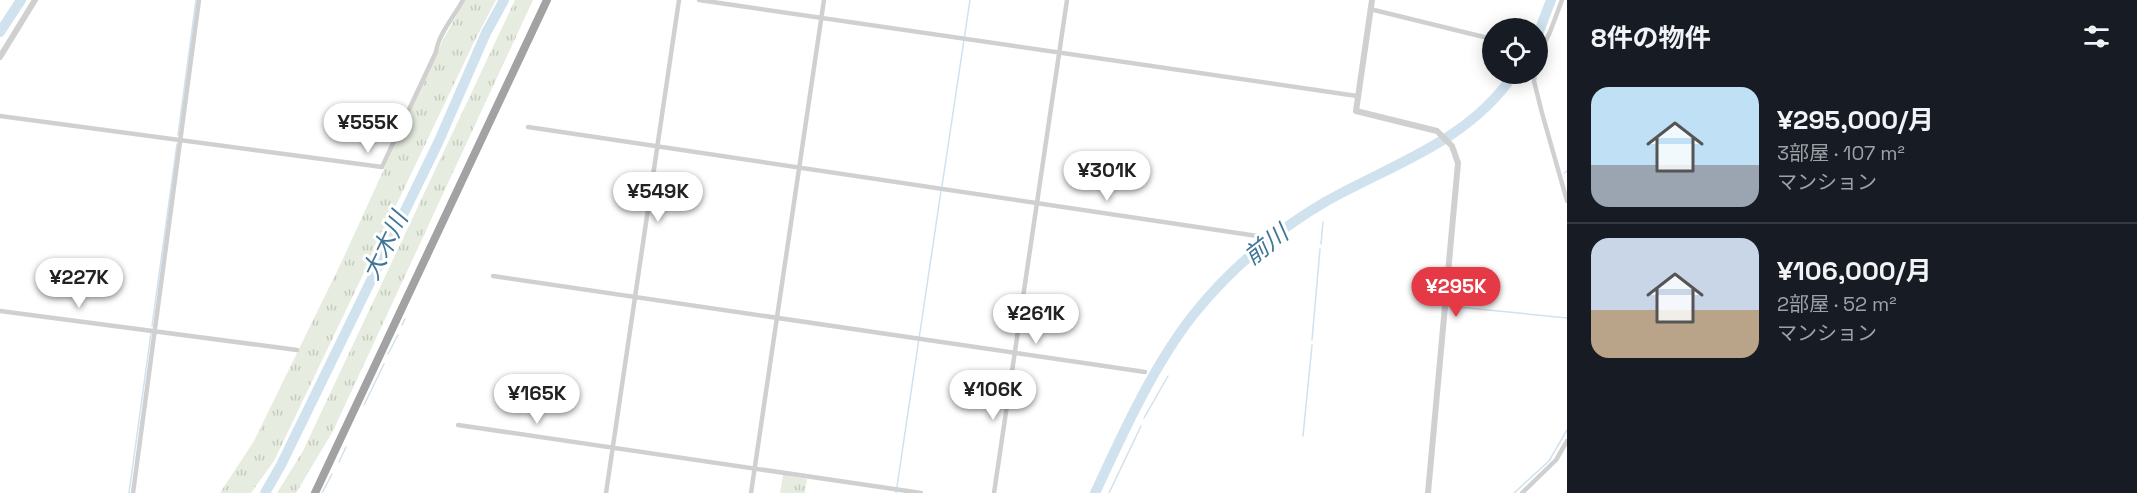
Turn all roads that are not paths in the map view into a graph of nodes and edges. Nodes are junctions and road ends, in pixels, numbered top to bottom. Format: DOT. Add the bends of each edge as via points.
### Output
graph roads {
  1 [pos="36,0"];
  2 [pos="199,0"];
  3 [pos="463,0"];
  4 [pos="547,0"];
  5 [pos="679,0"];
  6 [pos="699,0"];
  7 [pos="824,0"];
  8 [pos="1067,0"];
  9 [pos="1372,0"];
  10 [pos="1562,0"];
  11 [pos="1370,9"];
  12 [pos="821,18"];
  13 [pos="1548,36"];
  14 [pos="1482,37"];
  15 [pos="1059,53"];
  16 [pos="0,57"];
  17 [pos="1535,84"];
  18 [pos="1357,96"];
  19 [pos="0,116"];
  20 [pos="528,127"];
  21 [pos="181,140"];
  22 [pos="658,147"];
  23 [pos="799,168"];
  24 [pos="1567,201"];
  25 [pos="1037,202"];
  26 [pos="1264,237"];
  27 [pos="493,276"];
  28 [pos="635,297"];
  29 [pos="0,311"];
  30 [pos="776,318"];
  31 [pos="155,330"];
  32 [pos="297,350"];
  33 [pos="1014,353"];
  34 [pos="1145,372"];
  35 [pos="458,425"];
  36 [pos="1567,441"];
  37 [pos="613,447"];
  38 [pos="754,469"];
  39 [pos="133,493"];
  40 [pos="315,493"];
  41 [pos="606,493"];
  42 [pos="751,493"];
  43 [pos="921,493"];
  44 [pos="994,493"];
  45 [pos="1428,493"];
  46 [pos="1522,493"];
  1 -- 16 [label="street"];
  2 -- 21 [label="street"];
  3 -- 21 [label="street" via="448,22 382,167"];
  4 -- 40 [label="highway"];
  5 -- 22 [label="street"];
  6 -- 12 [label="street"];
  7 -- 12 [label="street"];
  8 -- 15 [label="street"];
  9 -- 11 [label="street"];
  10 -- 13 [label="street"];
  11 -- 14 [label="street"];
  11 -- 18 [label="street"];
  12 -- 15 [label="street"];
  12 -- 23 [label="street"];
  15 -- 18 [label="street"];
  15 -- 25 [label="street"];
  17 -- 24 [label="street"];
  18 -- 45 [label="street" via="1356,111 1437,131 1452,146 1457,158"];
  19 -- 21 [label="street"];
  20 -- 22 [label="street"];
  21 -- 31 [label="street"];
  22 -- 23 [label="street"];
  22 -- 28 [label="street"];
  23 -- 25 [label="street"];
  23 -- 30 [label="street"];
  25 -- 26 [label="street"];
  25 -- 33 [label="street"];
  27 -- 28 [label="street"];
  28 -- 30 [label="street"];
  28 -- 37 [label="street"];
  29 -- 31 [label="street"];
  30 -- 33 [label="street"];
  30 -- 38 [label="street"];
  31 -- 32 [label="street"];
  31 -- 39 [label="street"];
  33 -- 34 [label="street"];
  33 -- 44 [label="street"];
  35 -- 37 [label="street"];
  36 -- 46 [label="street" via="1556,460"];
  37 -- 38 [label="street"];
  37 -- 41 [label="street"];
  38 -- 42 [label="street"];
  38 -- 43 [label="street"];
}
